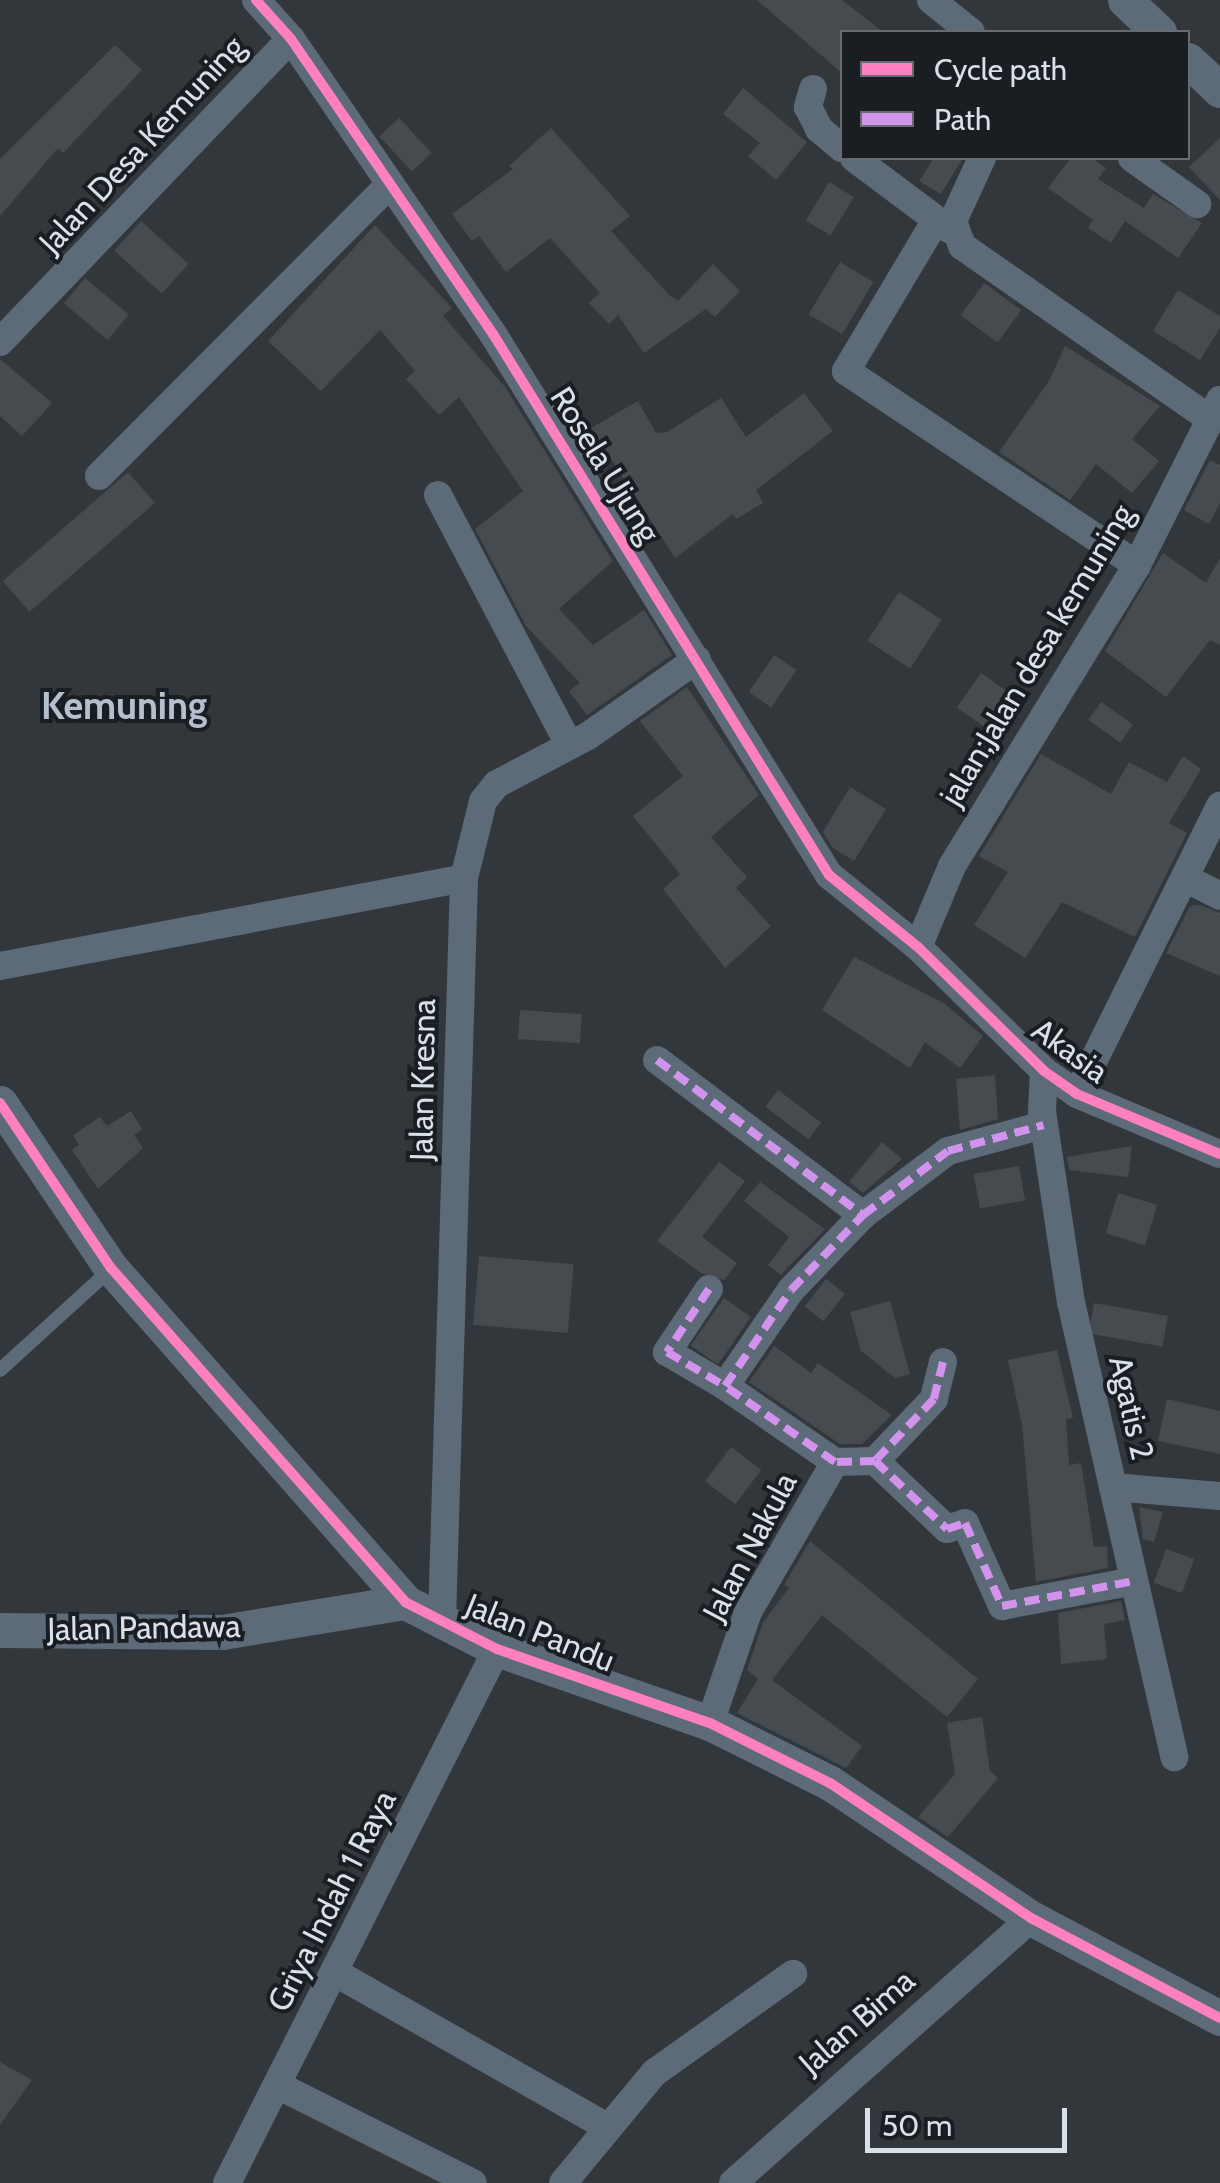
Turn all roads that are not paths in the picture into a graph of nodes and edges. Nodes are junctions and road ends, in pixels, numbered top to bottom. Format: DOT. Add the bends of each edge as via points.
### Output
graph roads {
  1 [pos="256,0"];
  2 [pos="931,0"];
  3 [pos="1124,0"];
  4 [pos="968,30"];
  5 [pos="1157,30"];
  6 [pos="290,39"];
  7 [pos="1190,62"];
  8 [pos="813,89"];
  9 [pos="1220,90"];
  10 [pos="840,146"];
  11 [pos="857,160"];
  12 [pos="981,160"];
  13 [pos="1135,160"];
  14 [pos="388,186"];
  15 [pos="1196,204"];
  16 [pos="946,226"];
  17 [pos="0,342"];
  18 [pos="1215,409"];
  19 [pos="99,476"];
  20 [pos="438,496"];
  21 [pos="1138,565"];
  22 [pos="697,659"];
  23 [pos="569,745"];
  24 [pos="1220,806"];
  25 [pos="464,878"];
  26 [pos="1185,878"];
  27 [pos="1220,896"];
  28 [pos="918,948"];
  29 [pos="0,966"];
  30 [pos="657,1060"];
  31 [pos="1044,1071"];
  32 [pos="1077,1094"];
  33 [pos="0,1102"];
  34 [pos="1044,1125"];
  35 [pos="1220,1154"];
  36 [pos="863,1215"];
  37 [pos="111,1268"];
  38 [pos="709,1289"];
  39 [pos="943,1362"];
  40 [pos="0,1370"];
  41 [pos="725,1386"];
  42 [pos="875,1461"];
  43 [pos="835,1462"];
  44 [pos="1113,1487"];
  45 [pos="1220,1496"];
  46 [pos="1134,1581"];
  47 [pos="405,1602"];
  48 [pos="442,1622"];
  49 [pos="0,1630"];
  50 [pos="497,1649"];
  51 [pos="710,1723"];
  52 [pos="1174,1757"];
  53 [pos="1031,1918"];
  54 [pos="336,1973"];
  55 [pos="793,1974"];
  56 [pos="1220,2018"];
  57 [pos="277,2085"];
  58 [pos="607,2127"];
  59 [pos="227,2183"];
  60 [pos="473,2183"];
  61 [pos="563,2183"];
  62 [pos="733,2183"];
  1 -- 6 [label="street, Rosela Ujung"];
  2 -- 4 [label="street"];
  3 -- 5 [label="street"];
  6 -- 14 [label="street, Rosela Ujung"];
  6 -- 17 [label="street, Jalan Desa Kemuning"];
  7 -- 9 [label="street"];
  8 -- 10 [label="street" via="808,106 819,129"];
  11 -- 16 [label="street"];
  12 -- 16 [label="street"];
  13 -- 15 [label="street"];
  14 -- 19 [label="street"];
  14 -- 22 [label="street, Rosela Ujung" via="494,334"];
  16 -- 18 [label="street" via="974,256"];
  16 -- 21 [label="street" via="852,352 846,371"];
  18 -- 21 [label="street, jalan;Jalan desa kemuning"];
  20 -- 23 [label="street"];
  21 -- 28 [label="street, jalan;Jalan desa kemuning" via="952,866"];
  22 -- 23 [label="street, Jalan Kresna"];
  22 -- 28 [label="street, Rosela Ujung" via="829,875"];
  23 -- 25 [label="street, Jalan Kresna" via="522,767 483,801"];
  24 -- 26 [label="street"];
  25 -- 29 [label="street"];
  25 -- 48 [label="street, Jalan Kresna"];
  26 -- 27 [label="street"];
  26 -- 32 [label="street"];
  28 -- 31 [label="street, Akasia"];
  30 -- 36 [label="street"];
  31 -- 32 [label="street, Akasia"];
  31 -- 34 [label="street, Agatis 2"];
  32 -- 35 [label="street, Akasia"];
  33 -- 37 [label="street, Jalan Pandu"];
  34 -- 36 [label="street" via="948,1151"];
  34 -- 44 [label="street, Agatis 2" via="1071,1302"];
  36 -- 41 [label="street" via="791,1290"];
  37 -- 40 [label="lane"];
  37 -- 47 [label="street, Jalan Pandu"];
  38 -- 41 [label="street" via="666,1352"];
  39 -- 42 [label="street" via="934,1398"];
  41 -- 43 [label="street"];
  42 -- 43 [label="street"];
  42 -- 46 [label="street" via="946,1529 965,1522 1002,1606"];
  43 -- 51 [label="street, Jalan Nakula" via="748,1612"];
  44 -- 45 [label="street"];
  44 -- 46 [label="street, Agatis 2"];
  46 -- 52 [label="street, Agatis 2"];
  47 -- 48 [label="street, Jalan Pandu"];
  47 -- 49 [label="street, Jalan Pandawa" via="222,1632"];
  48 -- 50 [label="street, Jalan Pandu"];
  50 -- 51 [label="street, Jalan Pandu"];
  50 -- 54 [label="street, Griya Indah 1 Raya"];
  51 -- 53 [label="street, Jalan Pandu" via="830,1782"];
  53 -- 56 [label="street, Jalan Pandu"];
  53 -- 62 [label="street, Jalan Bima"];
  54 -- 57 [label="street, Griya Indah 1 Raya"];
  54 -- 58 [label="street"];
  55 -- 58 [label="street" via="696,2037"];
  57 -- 59 [label="street, Griya Indah 1 Raya"];
  57 -- 60 [label="street"];
  58 -- 61 [label="street"];
}
